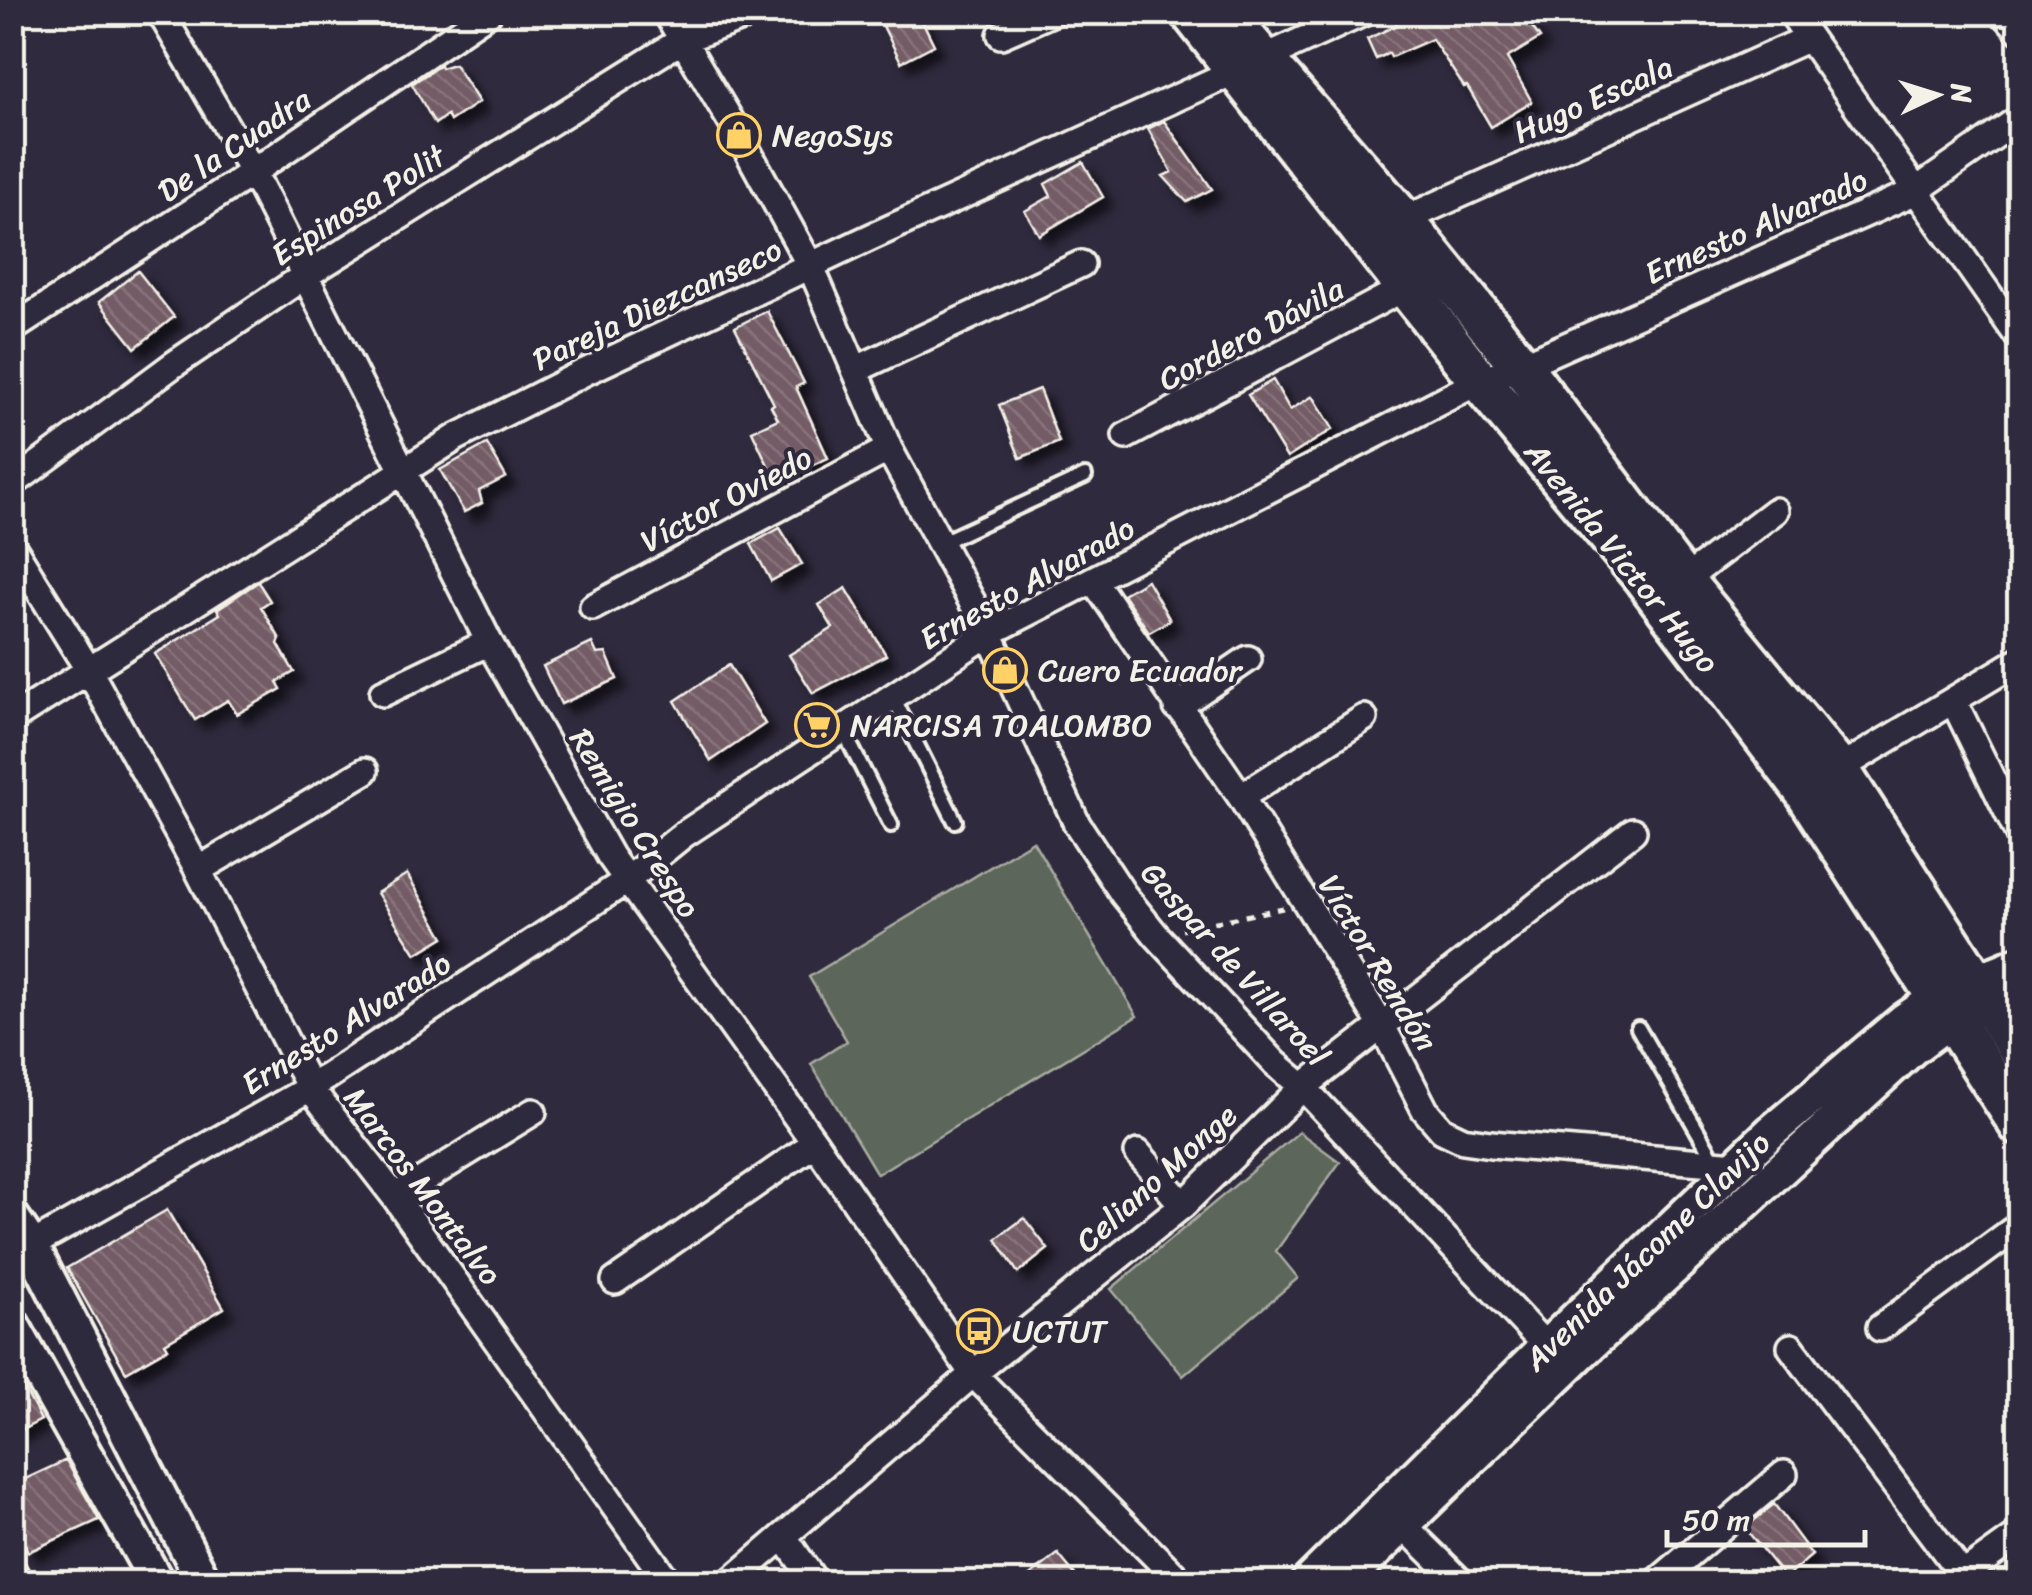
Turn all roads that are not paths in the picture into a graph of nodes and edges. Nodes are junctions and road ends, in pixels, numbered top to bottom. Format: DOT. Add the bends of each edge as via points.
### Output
graph roads {
  1 [pos="160,12"];
  2 [pos="489,12"];
  3 [pos="666,12"];
  4 [pos="757,12"];
  5 [pos="1053,12"];
  6 [pos="1191,12"];
  7 [pos="1224,12"];
  8 [pos="1365,12"];
  9 [pos="1790,12"];
  10 [pos="2003,12"];
  11 [pos="2020,31"];
  12 [pos="1000,35"];
  13 [pos="1809,38"];
  14 [pos="682,40"];
  15 [pos="1249,66"];
  16 [pos="2020,118"];
  17 [pos="253,172"];
  18 [pos="1914,192"];
  19 [pos="1403,220"];
  20 [pos="1081,264"];
  21 [pos="811,267"];
  22 [pos="303,276"];
  23 [pos="1406,287"];
  24 [pos="12,329"];
  25 [pos="2020,339"];
  26 [pos="1521,366"];
  27 [pos="855,370"];
  28 [pos="1480,381"];
  29 [pos="1126,436"];
  30 [pos="889,449"];
  31 [pos="404,468"];
  32 [pos="1085,476"];
  33 [pos="12,484"];
  34 [pos="1775,511"];
  35 [pos="940,544"];
  36 [pos="12,546"];
  37 [pos="1682,580"];
  38 [pos="1094,581"];
  39 [pos="594,607"];
  40 [pos="989,634"];
  41 [pos="490,642"];
  42 [pos="1248,659"];
  43 [pos="2020,660"];
  44 [pos="88,669"];
  45 [pos="384,693"];
  46 [pos="893,697"];
  47 [pos="1954,702"];
  48 [pos="1176,707"];
  49 [pos="1364,718"];
  50 [pos="12,719"];
  51 [pos="843,730"];
  52 [pos="365,770"];
  53 [pos="1822,780"];
  54 [pos="1240,797"];
  55 [pos="955,821"];
  56 [pos="891,825"];
  57 [pos="1633,831"];
  58 [pos="2020,836"];
  59 [pos="198,870"];
  60 [pos="626,881"];
  61 [pos="2020,963"];
  62 [pos="1995,993"];
  63 [pos="1945,1008"];
  64 [pos="1381,1024"];
  65 [pos="1638,1028"];
  66 [pos="2020,1051"];
  67 [pos="1304,1087"];
  68 [pos="310,1088"];
  69 [pos="533,1112"];
  70 [pos="2020,1125"];
  71 [pos="816,1144"];
  72 [pos="1138,1153"];
  73 [pos="1726,1164"];
  74 [pos="395,1197"];
  75 [pos="1183,1204"];
  76 [pos="12,1217"];
  77 [pos="2020,1226"];
  78 [pos="22,1250"];
  79 [pos="615,1280"];
  80 [pos="12,1324"];
  81 [pos="1880,1328"];
  82 [pos="1791,1347"];
  83 [pos="1556,1357"];
  84 [pos="973,1374"];
  85 [pos="1784,1474"];
  86 [pos="1404,1526"];
  87 [pos="2020,1534"];
  88 [pos="784,1537"];
  89 [pos="197,1569"];
  90 [pos="12,1570"];
  91 [pos="1961,1580"];
  92 [pos="19,1582"];
  93 [pos="154,1582"];
  94 [pos="668,1582"];
  95 [pos="730,1582"];
  96 [pos="815,1582"];
  97 [pos="1180,1582"];
  98 [pos="1308,1582"];
  99 [pos="1344,1582"];
  100 [pos="1461,1582"];
  101 [pos="1657,1582"];
  1 -- 17 [label="street, Remigio Crespo"];
  2 -- 17 [label="street, De la Cuadra"];
  3 -- 14 [label="street, Gaspar de Villaroel"];
  4 -- 14 [label="street, Espinosa Polit"];
  5 -- 12 [label="street"];
  6 -- 15 [label="main road, Avenida Victor Hugo"];
  7 -- 15 [label="main road, Avenida Victor Hugo"];
  8 -- 15 [label="street, Pareja Diezcanseco"];
  9 -- 13 [label="street"];
  10 -- 11 [label="street"];
  13 -- 18 [label="street"];
  13 -- 19 [label="street, Hugo Escala"];
  14 -- 21 [label="street, Gaspar de Villaroel"];
  14 -- 22 [label="street, Espinosa Polit"];
  15 -- 19 [label="main road, Avenida Victor Hugo"];
  15 -- 21 [label="street, Pareja Diezcanseco"];
  15 -- 23 [label="main road, Avenida Victor Hugo"];
  16 -- 18 [label="street, Ernesto Alvarado"];
  17 -- 22 [label="street, Remigio Crespo"];
  17 -- 24 [label="street, De la Cuadra"];
  18 -- 25 [label="street"];
  18 -- 26 [label="street, Ernesto Alvarado"];
  19 -- 26 [label="main road, Avenida Victor Hugo"];
  20 -- 27 [label="street"];
  21 -- 27 [label="street, Gaspar de Villaroel"];
  21 -- 31 [label="street, Pareja Diezcanseco" via="585,372"];
  22 -- 31 [label="street, Remigio Crespo"];
  22 -- 33 [label="street, Espinosa Polit"];
  23 -- 28 [label="main road, Avenida Victor Hugo"];
  23 -- 29 [label="street, Cordero Dávila"];
  26 -- 28 [label="street, Ernesto Alvarado"];
  26 -- 37 [label="main road, Avenida Victor Hugo"];
  27 -- 30 [label="street, Gaspar de Villaroel"];
  28 -- 38 [label="street, Ernesto Alvarado"];
  28 -- 53 [label="main road, Avenida Victor Hugo"];
  30 -- 35 [label="street, Gaspar de Villaroel"];
  30 -- 39 [label="street, Víctor Oviedo"];
  31 -- 41 [label="street, Remigio Crespo"];
  31 -- 44 [label="street, Pareja Diezcanseco"];
  32 -- 35 [label="lane"];
  34 -- 37 [label="street"];
  35 -- 40 [label="street, Gaspar de Villaroel"];
  36 -- 44 [label="street, Marcos Montalvo"];
  37 -- 53 [label="main road, Avenida Victor Hugo"];
  38 -- 40 [label="street, Ernesto Alvarado"];
  38 -- 48 [label="street, Víctor Rendón"];
  40 -- 46 [label="street, Ernesto Alvarado"];
  40 -- 67 [label="street, Gaspar de Villaroel" via="1077,824 1123,894 1274,1063"];
  41 -- 45 [label="street"];
  41 -- 60 [label="street, Remigio Crespo"];
  42 -- 48 [label="street"];
  43 -- 47 [label="street"];
  44 -- 50 [label="street, Pareja Diezcanseco"];
  44 -- 59 [label="street, Marcos Montalvo"];
  46 -- 51 [label="street, Ernesto Alvarado"];
  46 -- 55 [label="lane"];
  47 -- 53 [label="street"];
  47 -- 58 [label="street"];
  48 -- 54 [label="street, Víctor Rendón"];
  49 -- 54 [label="street"];
  51 -- 56 [label="lane"];
  51 -- 60 [label="street, Ernesto Alvarado"];
  52 -- 59 [label="street"];
  53 -- 62 [label="main road, Avenida Victor Hugo"];
  53 -- 63 [label="main road, Avenida Victor Hugo"];
  54 -- 64 [label="street, Víctor Rendón"];
  57 -- 64 [label="street, Celiano Monge"];
  59 -- 68 [label="street, Marcos Montalvo"];
  60 -- 68 [label="street, Ernesto Alvarado"];
  60 -- 71 [label="street, Remigio Crespo"];
  61 -- 62 [label="street, Avenida Jácome Clavijo"];
  62 -- 63 [label="street, Avenida Jácome Clavijo"];
  62 -- 66 [label="main road, Avenida Victor Hugo"];
  63 -- 70 [label="main road, Avenida Victor Hugo"];
  63 -- 73 [label="street, Avenida Jácome Clavijo" via="1904,1020"];
  63 -- 83 [label="street, Avenida Jácome Clavijo" via="1912,1048"];
  64 -- 67 [label="street, Celiano Monge"];
  64 -- 73 [label="street, Víctor Rendón" via="1425,1110 1442,1130 1463,1140"];
  65 -- 73 [label="lane"];
  67 -- 75 [label="street, Celiano Monge"];
  67 -- 83 [label="street, Gaspar de Villaroel"];
  68 -- 74 [label="street, Marcos Montalvo"];
  68 -- 78 [label="street, Ernesto Alvarado"];
  69 -- 74 [label="street"];
  71 -- 79 [label="street"];
  71 -- 84 [label="street, Remigio Crespo"];
  72 -- 75 [label="street"];
  73 -- 83 [label="street, Avenida Jácome Clavijo"];
  74 -- 94 [label="street, Marcos Montalvo"];
  75 -- 84 [label="street, Celiano Monge"];
  76 -- 78 [label="street"];
  77 -- 81 [label="street"];
  78 -- 89 [label="street"];
  80 -- 93 [label="street"];
  82 -- 91 [label="street"];
  83 -- 86 [label="street, Avenida Jácome Clavijo"];
  83 -- 98 [label="street, Avenida Jácome Clavijo"];
  84 -- 88 [label="street, Celiano Monge"];
  84 -- 97 [label="street, Remigio Crespo"];
  85 -- 101 [label="street"];
  86 -- 99 [label="street, Avenida Jácome Clavijo"];
  86 -- 100 [label="street"];
  87 -- 91 [label="street"];
  88 -- 95 [label="street, Celiano Monge"];
  88 -- 96 [label="street"];
  89 -- 93 [label="street"];
  90 -- 92 [label="street"];
}
